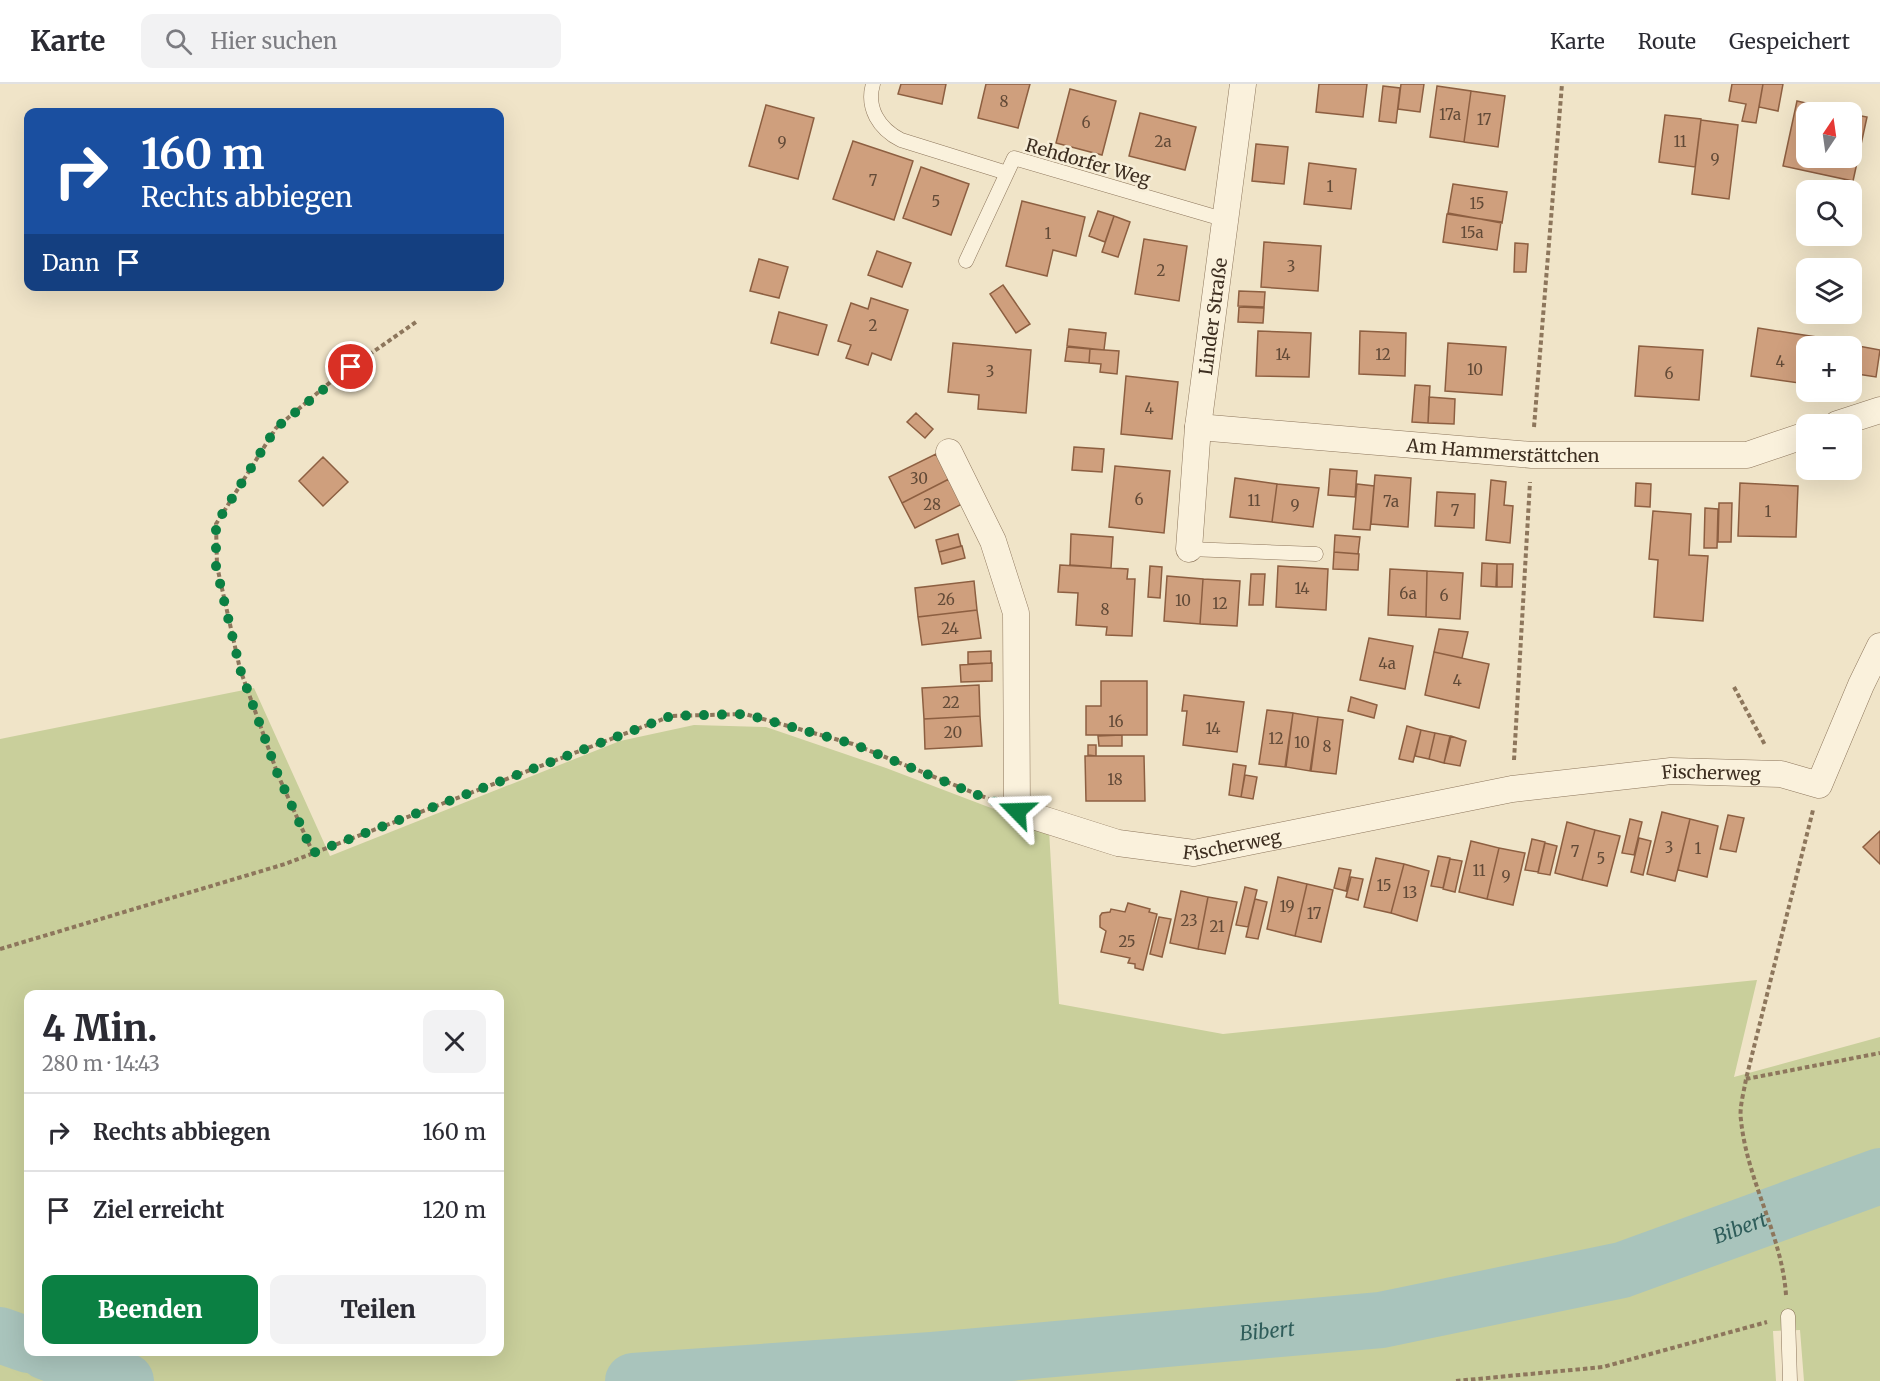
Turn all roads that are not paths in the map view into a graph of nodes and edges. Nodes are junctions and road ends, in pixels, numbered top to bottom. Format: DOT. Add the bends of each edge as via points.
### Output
graph roads {
  1 [pos="873,84"];
  2 [pos="1244,84"];
  3 [pos="1007,173"];
  4 [pos="1226,220"];
  5 [pos="966,261"];
  6 [pos="1880,410"];
  7 [pos="1862,416"];
  8 [pos="1198,427"];
  9 [pos="1796,438"];
  10 [pos="949,452"];
  11 [pos="1188,549"];
  12 [pos="1316,554"];
  13 [pos="1880,645"];
  14 [pos="1788,1316"];
  15 [pos="1790,1381"];
  1 -- 3 [label="lane" via="874,115 889,134"];
  2 -- 4 [label="street, Linder Straße"];
  3 -- 4 [label="lane, Rehdorfer Weg" via="1014,158"];
  3 -- 5 [label="lane, Rehdorfer Weg"];
  4 -- 8 [label="street, Linder Straße"];
  6 -- 7 [label="street"];
  8 -- 9 [label="street, Am Hammerstättchen" via="1532,455 1747,455"];
  8 -- 11 [label="street, Linder Straße"];
  10 -- 13 [label="street, Fischerweg" via="993,541 1016,613 1017,811 1118,843 1194,853 1512,789 1671,771 1780,774 1819,785"];
  11 -- 12 [label="lane"];
  14 -- 15 [label="lane"];
}
